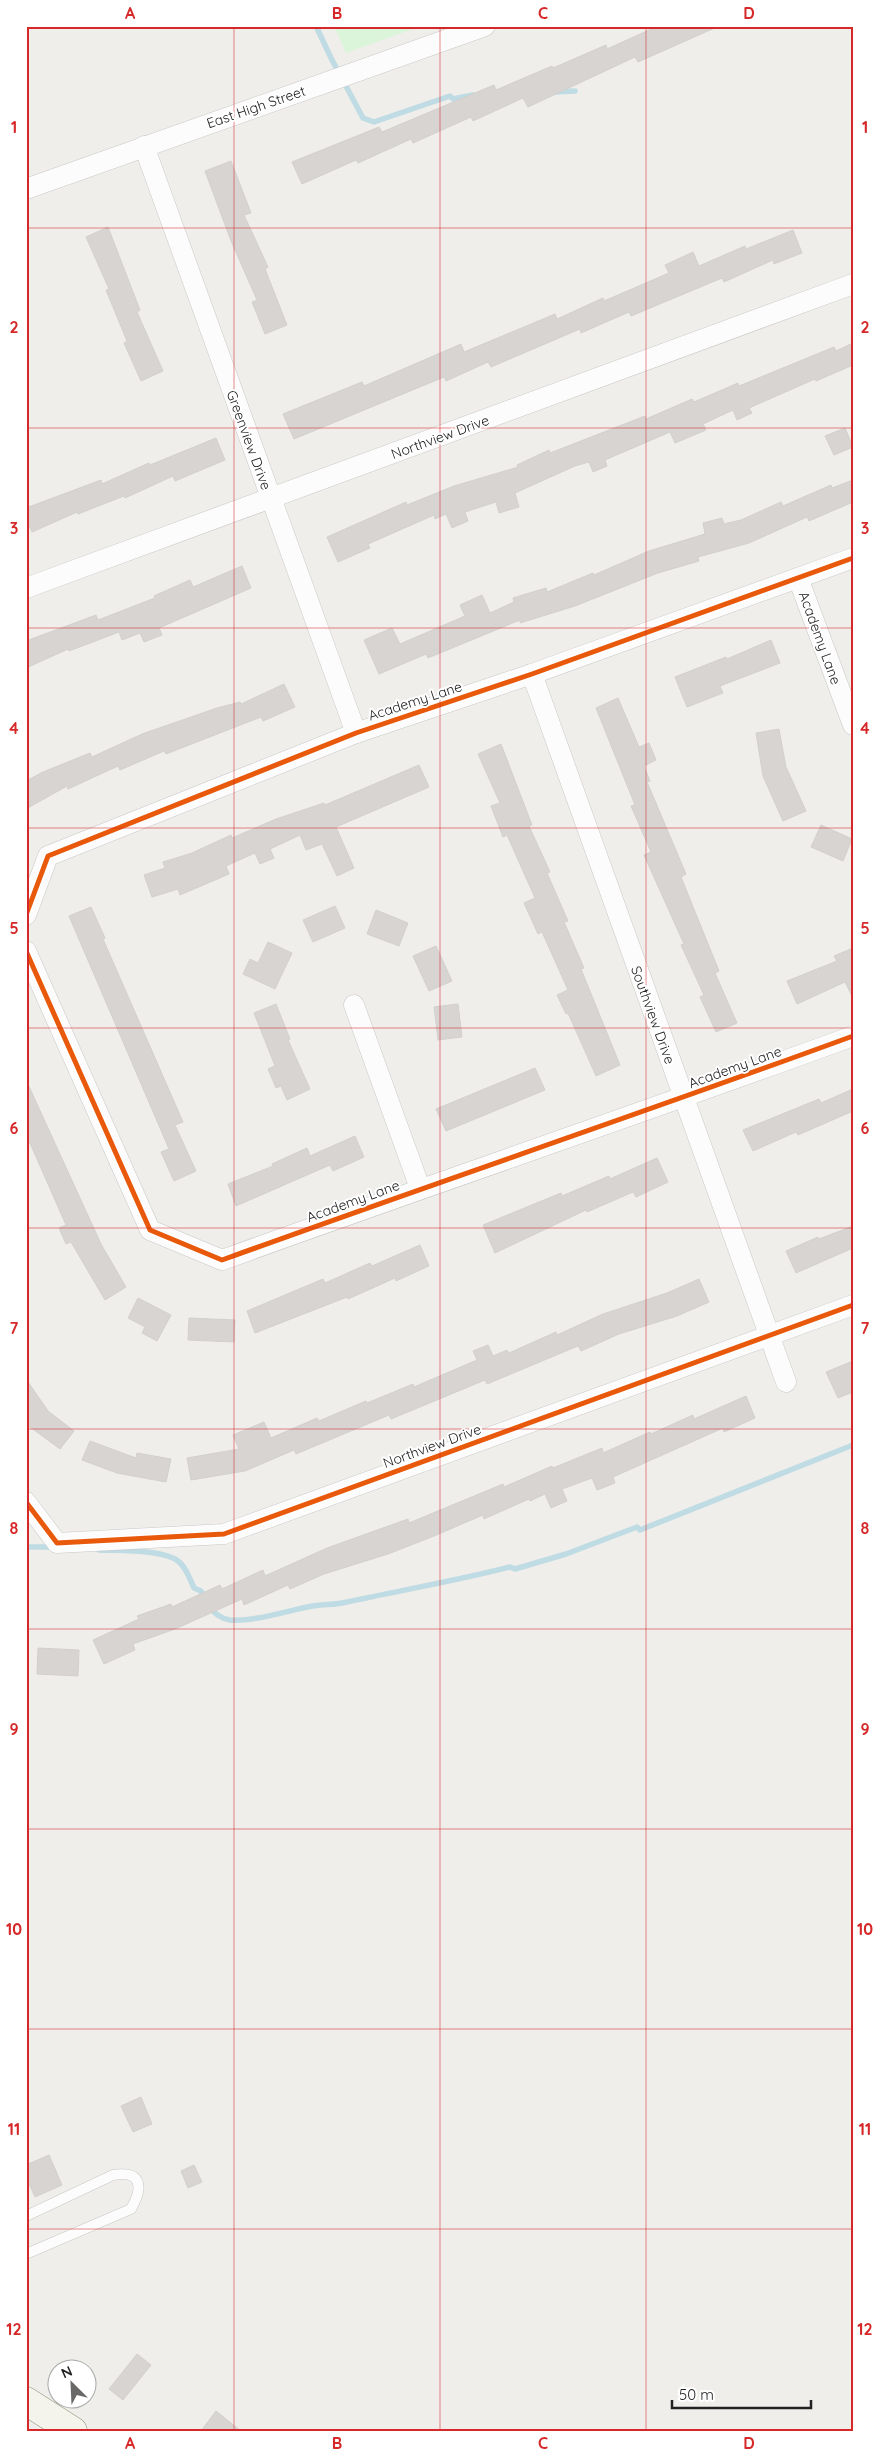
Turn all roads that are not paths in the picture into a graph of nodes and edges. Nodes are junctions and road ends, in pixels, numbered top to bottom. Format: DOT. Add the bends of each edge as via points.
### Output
graph roads {
  1 [pos="485,26"];
  2 [pos="144,146"];
  3 [pos="26,189"];
  4 [pos="853,284"];
  5 [pos="271,499"];
  6 [pos="853,558"];
  7 [pos="798,578"];
  8 [pos="26,588"];
  9 [pos="532,674"];
  10 [pos="853,725"];
  11 [pos="356,733"];
  12 [pos="26,915"];
  13 [pos="26,951"];
  14 [pos="354,1005"];
  15 [pos="853,1036"];
  16 [pos="683,1098"];
  17 [pos="420,1188"];
  18 [pos="853,1305"];
  19 [pos="769,1335"];
  20 [pos="786,1382"];
  21 [pos="26,1502"];
  22 [pos="26,2216"];
  23 [pos="26,2254"];
  24 [pos="26,2401"];
  25 [pos="73,2431"];
  1 -- 2 [label="street, East High Street"];
  2 -- 3 [label="street, East High Street"];
  2 -- 5 [label="street, Greenview Drive"];
  4 -- 5 [label="street, Northview Drive"];
  5 -- 8 [label="street, Northview Drive"];
  5 -- 11 [label="street, Greenview Drive"];
  6 -- 7 [label="street, Academy Lane"];
  7 -- 9 [label="street, Academy Lane"];
  7 -- 10 [label="street, Academy Lane"];
  9 -- 11 [label="street, Academy Lane"];
  9 -- 16 [label="street, Southview Drive"];
  11 -- 12 [label="street, Academy Lane" via="48,856"];
  13 -- 17 [label="street, Academy Lane" via="150,1230 222,1260"];
  14 -- 17 [label="street, Academy Lane"];
  15 -- 16 [label="street, Academy Lane"];
  16 -- 17 [label="street, Academy Lane"];
  16 -- 19 [label="street, Southview Drive"];
  18 -- 19 [label="street, Northview Drive"];
  19 -- 20 [label="street, Southview Drive"];
  19 -- 21 [label="street, Northview Drive" via="224,1534 57,1543"];
  22 -- 23 [label="lane" via="113,2175 123,2173 132,2176 139,2184 140,2194 131,2209"];
  24 -- 25 [label="main road"];
}
